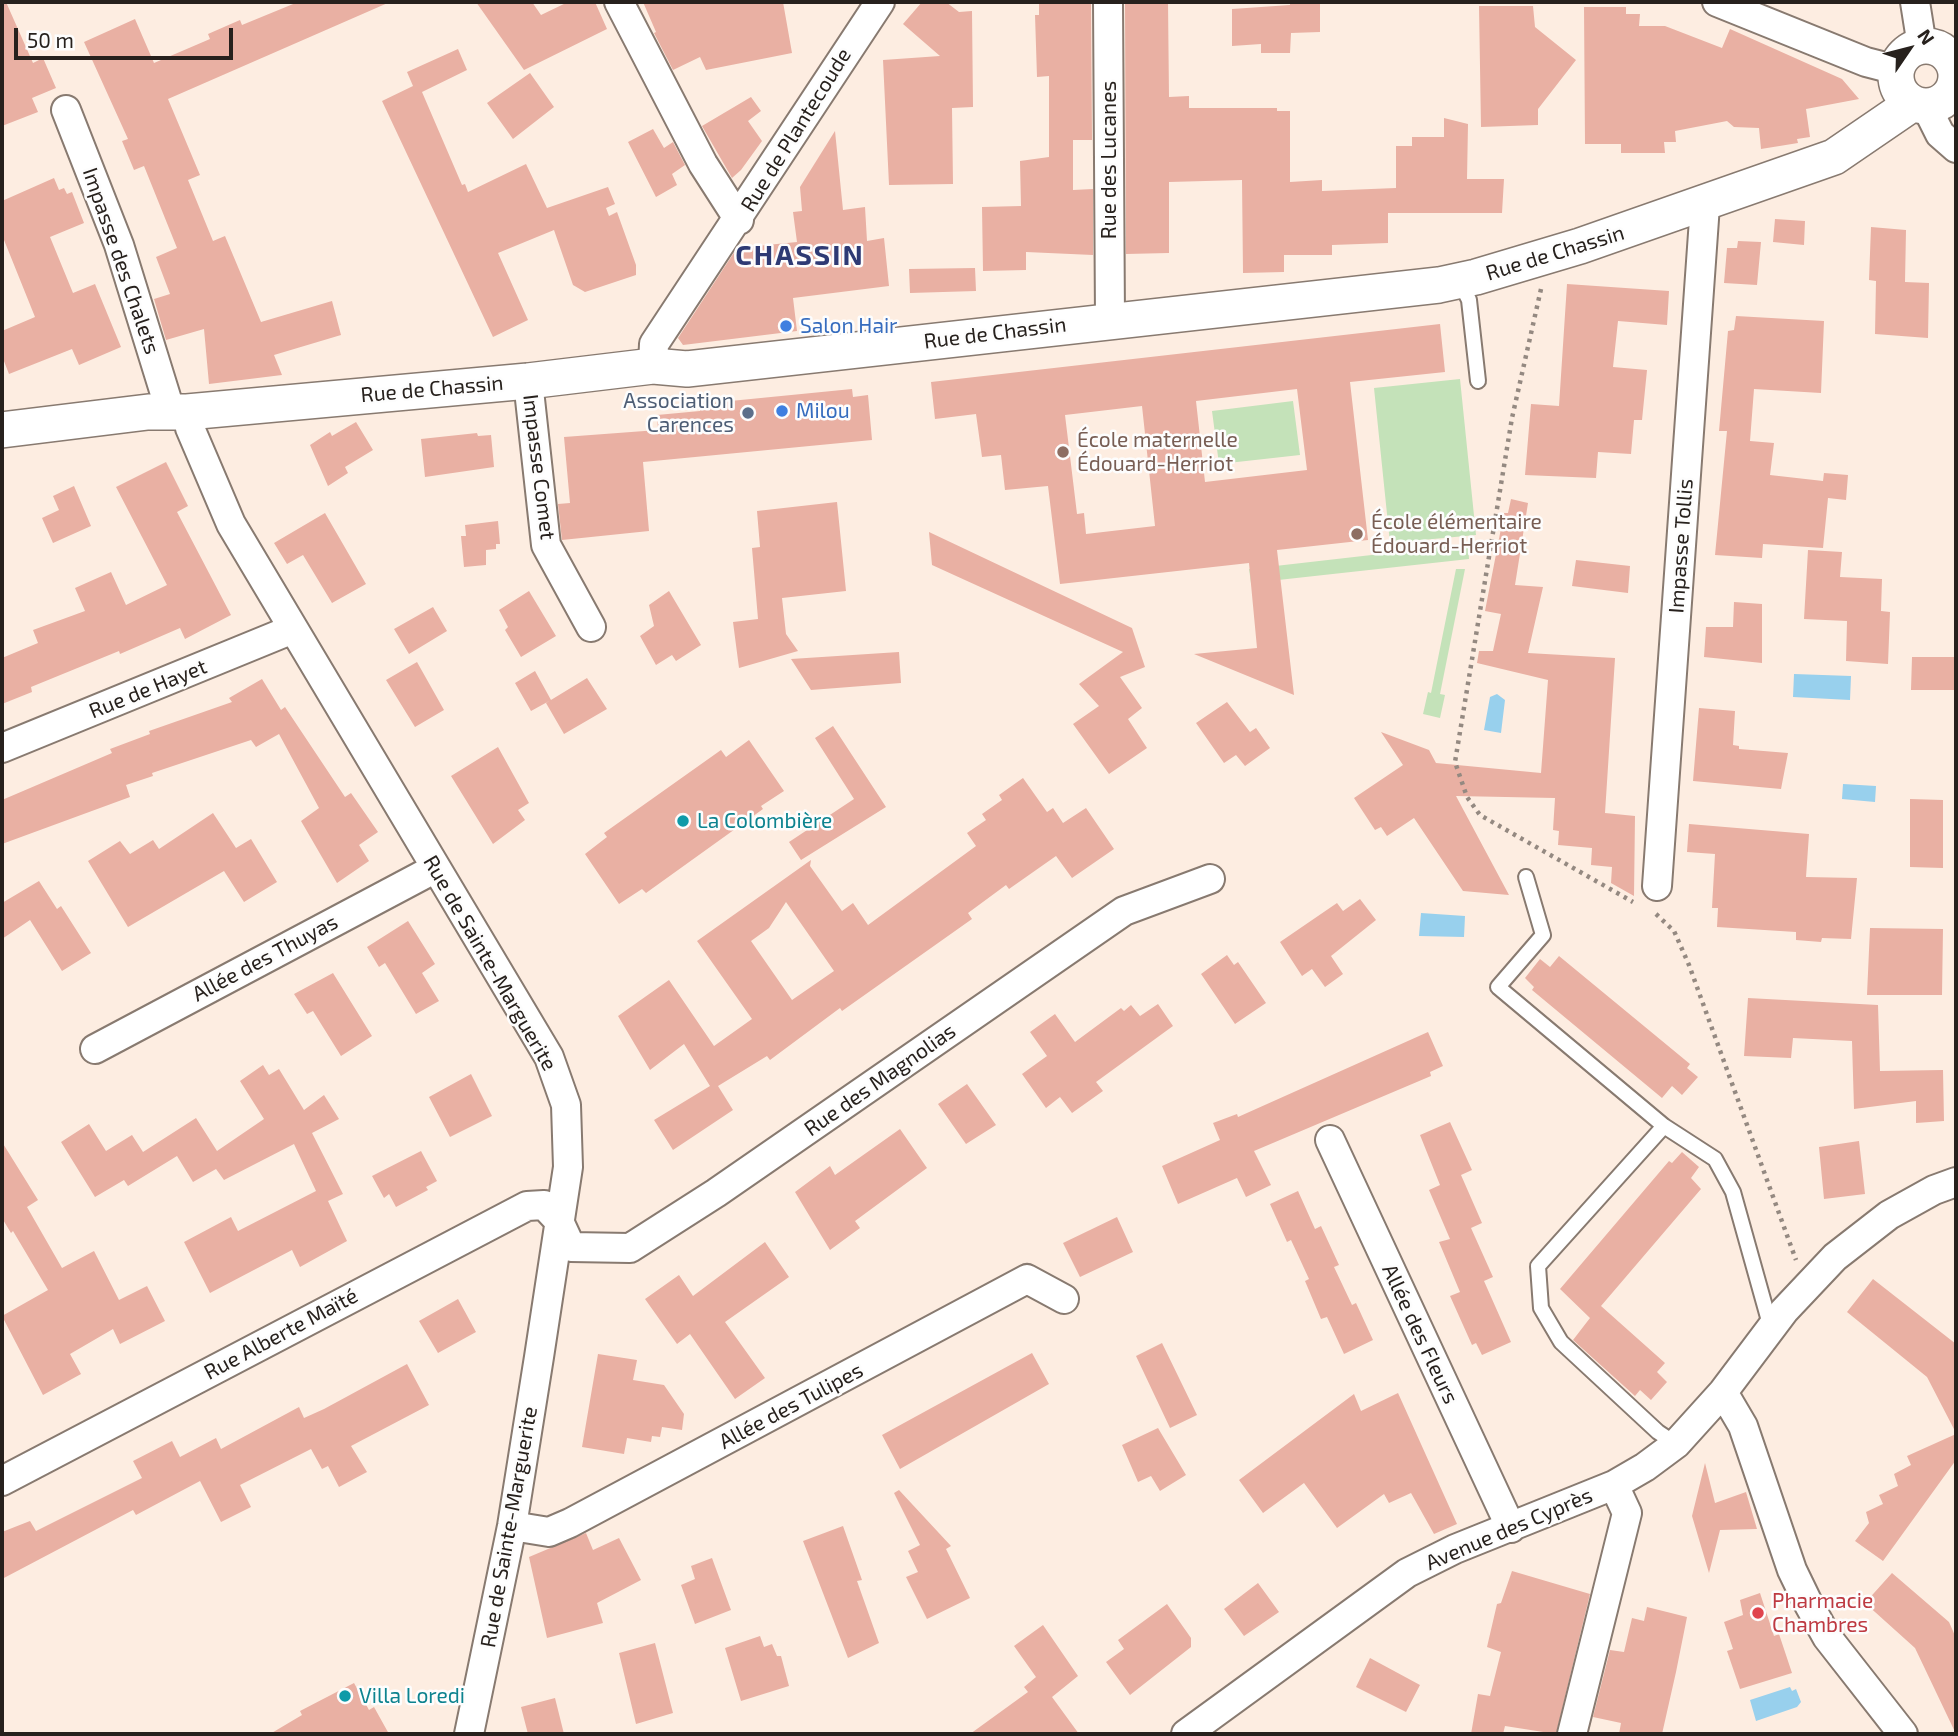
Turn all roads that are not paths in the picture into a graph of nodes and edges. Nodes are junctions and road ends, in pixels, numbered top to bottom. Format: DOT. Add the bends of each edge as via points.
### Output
graph roads {
  1 [pos="620,2"];
  2 [pos="880,2"];
  3 [pos="1108,2"];
  4 [pos="1717,2"];
  5 [pos="1915,2"];
  6 [pos="1922,46"];
  7 [pos="1897,70"];
  8 [pos="1956,70"];
  9 [pos="1919,104"];
  10 [pos="66,110"];
  11 [pos="1956,148"];
  12 [pos="1705,205"];
  13 [pos="739,220"];
  14 [pos="1459,281"];
  15 [pos="1110,319"];
  16 [pos="653,366"];
  17 [pos="528,381"];
  18 [pos="1478,381"];
  19 [pos="179,412"];
  20 [pos="2,430"];
  21 [pos="591,627"];
  22 [pos="293,629"];
  23 [pos="2,748"];
  24 [pos="436,868"];
  25 [pos="1526,877"];
  26 [pos="1210,879"];
  27 [pos="1649,901"];
  28 [pos="94,1049"];
  29 [pos="1664,1126"];
  30 [pos="1330,1140"];
  31 [pos="1956,1182"];
  32 [pos="559,1221"];
  33 [pos="1064,1299"];
  34 [pos="1772,1329"];
  35 [pos="1723,1392"];
  36 [pos="1676,1444"];
  37 [pos="2,1481"];
  38 [pos="1614,1485"];
  39 [pos="512,1526"];
  40 [pos="1511,1528"];
  41 [pos="469,1734"];
  42 [pos="1186,1734"];
  43 [pos="1572,1734"];
  44 [pos="1903,1734"];
  1 -- 13 [label="street" via="703,163"];
  2 -- 13 [label="street, Rue de Plantecoude"];
  3 -- 15 [label="street, Rue des Lucanes"];
  4 -- 7 [label="street"];
  5 -- 6 [label="street"];
  6 -- 7 [label="street" via="1906,54"];
  6 -- 8 [label="street" via="1947,54"];
  7 -- 9 [label="street" via="1899,89"];
  8 -- 9 [label="street" via="1949,95"];
  9 -- 11 [label="street"];
  9 -- 12 [label="street, Rue de Chassin" via="1834,157"];
  10 -- 19 [label="street, Impasse des Chalets"];
  12 -- 14 [label="street, Rue de Chassin"];
  12 -- 27 [label="street, Impasse Tollis"];
  13 -- 16 [label="street, Rue de Plantecoude" via="654,344"];
  14 -- 15 [label="street, Rue de Chassin" via="1301,302"];
  14 -- 18 [label="lane" via="1469,300"];
  15 -- 16 [label="street, Rue de Chassin" via="687,369"];
  16 -- 17 [label="street, Rue de Chassin"];
  17 -- 19 [label="street, Rue de Chassin"];
  17 -- 21 [label="street, Impasse Comet" via="546,545"];
  19 -- 20 [label="street, Rue de Chassin"];
  19 -- 22 [label="street, Rue de Sainte-Marguerite" via="231,524"];
  22 -- 23 [label="street, Rue de Hayet"];
  22 -- 24 [label="street, Rue de Sainte-Marguerite"];
  24 -- 28 [label="street, Allée des Thuyas"];
  24 -- 32 [label="street, Rue de Sainte-Marguerite" via="549,1057 566,1105 568,1167"];
  25 -- 29 [label="lane" via="1544,935 1498,987"];
  26 -- 32 [label="street, Rue des Magnolias" via="1124,911 630,1248 571,1247"];
  29 -- 34 [label="lane" via="1716,1159 1733,1192"];
  29 -- 36 [label="lane" via="1538,1266 1541,1308 1561,1342"];
  30 -- 40 [label="street, Allée des Fleurs"];
  31 -- 34 [label="street, Avenue des Cyprès" via="1889,1215 1854,1240 1811,1280"];
  32 -- 37 [label="street, Rue Alberte Maïté" via="544,1205 514,1212"];
  32 -- 39 [label="street, Rue de Sainte-Marguerite"];
  33 -- 39 [label="street, Allée des Tulipes" via="1027,1279 570,1523 549,1532"];
  34 -- 35 [label="street, Avenue des Cyprès"];
  35 -- 36 [label="street, Avenue des Cyprès"];
  35 -- 44 [label="street" via="1743,1426 1792,1570 1808,1602 1828,1637"];
  36 -- 38 [label="street, Avenue des Cyprès"];
  38 -- 40 [label="street, Avenue des Cyprès"];
  38 -- 43 [label="street" via="1627,1513"];
  39 -- 41 [label="street, Rue de Sainte-Marguerite"];
  40 -- 42 [label="street, Avenue des Cyprès" via="1407,1573"];
}
